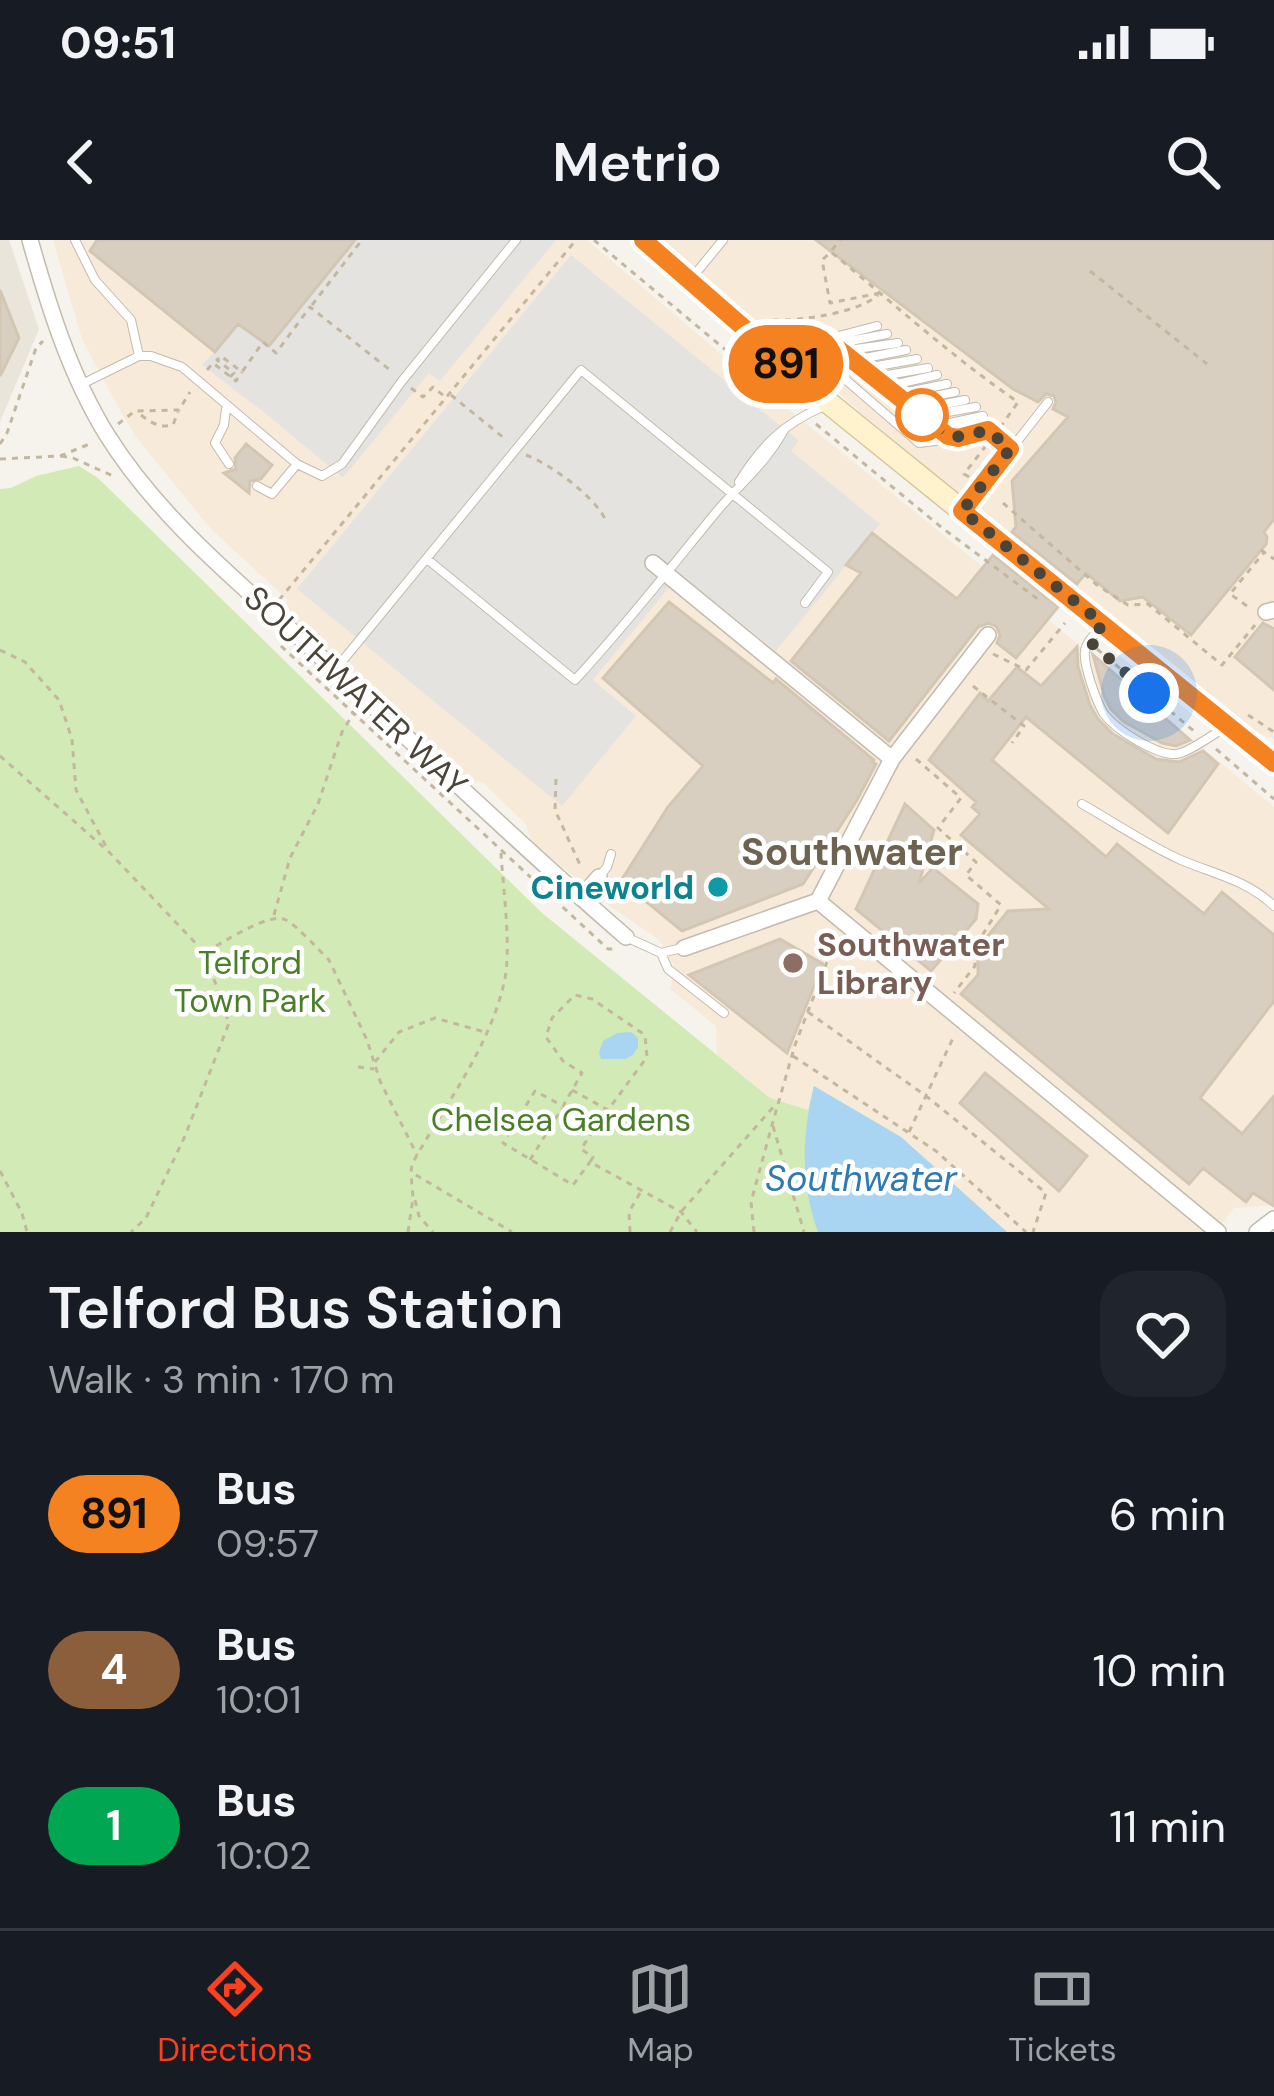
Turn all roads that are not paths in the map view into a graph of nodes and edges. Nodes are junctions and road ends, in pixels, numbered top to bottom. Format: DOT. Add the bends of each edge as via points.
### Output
graph roads {
  1 [pos="30,240"];
  2 [pos="75,240"];
  3 [pos="516,240"];
  4 [pos="643,240"];
  5 [pos="723,240"];
  6 [pos="690,280"];
  7 [pos="877,326"];
  8 [pos="887,334"];
  9 [pos="829,341"];
  10 [pos="842,351"];
  11 [pos="140,356"];
  12 [pos="917,359"];
  13 [pos="854,360"];
  14 [pos="790,368"];
  15 [pos="865,368"];
  16 [pos="928,368"];
  17 [pos="937,375"];
  18 [pos="875,377"];
  19 [pos="946,384"];
  20 [pos="80,385"];
  21 [pos="887,386"];
  22 [pos="955,392"];
  23 [pos="896,394"];
  24 [pos="965,400"];
  25 [pos="905,402"];
  26 [pos="1048,402"];
  27 [pos="830,404"];
  28 [pos="226,407"];
  29 [pos="976,407"];
  30 [pos="914,410"];
  31 [pos="983,416"];
  32 [pos="923,417"];
  33 [pos="935,426"];
  34 [pos="958,438"];
  35 [pos="1010,449"];
  36 [pos="229,464"];
  37 [pos="297,464"];
  38 [pos="256,486"];
  39 [pos="732,494"];
  40 [pos="962,511"];
  41 [pos="427,559"];
  42 [pos="660,568"];
  43 [pos="806,602"];
  44 [pos="1096,633"];
  45 [pos="983,641"];
  46 [pos="335,670"];
  47 [pos="1228,727"];
  48 [pos="897,752"];
  49 [pos="1269,755"];
  50 [pos="1082,803"];
  51 [pos="611,854"];
  52 [pos="590,887"];
  53 [pos="818,901"];
  54 [pos="1274,906"];
  55 [pos="626,937"];
  56 [pos="684,948"];
  57 [pos="661,953"];
  58 [pos="724,1013"];
  59 [pos="1274,1219"];
  60 [pos="1218,1232"];
  61 [pos="1257,1232"];
  1 -- 20 [label="street, SOUTHWATER WAY"];
  2 -- 11 [label="lane" via="95,280 130,320"];
  3 -- 37 [label="lane" via="341,464 322,476"];
  4 -- 6 [label="street"];
  5 -- 6 [label="lane"];
  6 -- 14 [label="street"];
  7 -- 9 [label="lane"];
  8 -- 9 [label="lane"];
  9 -- 10 [label="lane"];
  9 -- 14 [label="lane"];
  10 -- 13 [label="lane"];
  10 -- 13 [label="lane" via="902,347"];
  10 -- 34 [label="lane" via="846,380 919,443"];
  11 -- 20 [label="lane"];
  11 -- 28 [label="lane" via="182,368"];
  12 -- 15 [label="lane"];
  13 -- 15 [label="lane"];
  14 -- 27 [label="street"];
  15 -- 18 [label="lane"];
  16 -- 18 [label="lane"];
  17 -- 21 [label="lane"];
  18 -- 21 [label="lane"];
  19 -- 23 [label="lane"];
  20 -- 46 [label="street, SOUTHWATER WAY" via="162,506"];
  21 -- 23 [label="lane"];
  22 -- 25 [label="lane"];
  23 -- 25 [label="lane"];
  24 -- 30 [label="lane"];
  25 -- 30 [label="lane"];
  26 -- 35 [label="lane"];
  27 -- 39 [label="lane" via="774,434"];
  27 -- 40 [label="street"];
  28 -- 36 [label="lane" via="215,443"];
  28 -- 37 [label="lane"];
  29 -- 32 [label="lane"];
  30 -- 32 [label="lane"];
  31 -- 33 [label="lane"];
  32 -- 33 [label="lane"];
  33 -- 34 [label="lane"];
  34 -- 35 [label="lane" via="988,430"];
  35 -- 40 [label="lane"];
  37 -- 38 [label="lane" via="272,494"];
  39 -- 41 [label="lane" via="581,370"];
  39 -- 42 [label="lane"];
  39 -- 43 [label="lane" via="828,572"];
  40 -- 44 [label="street"];
  41 -- 42 [label="lane" via="575,680"];
  41 -- 46 [label="lane"];
  42 -- 48 [label="street"];
  44 -- 47 [label="street"];
  44 -- 47 [label="lane" via="1084,653 1102,712 1113,722 1158,752 1176,754"];
  45 -- 48 [label="street"];
  46 -- 52 [label="street, SOUTHWATER WAY"];
  47 -- 49 [label="street"];
  48 -- 53 [label="street"];
  50 -- 54 [label="lane"];
  51 -- 52 [label="lane"];
  52 -- 55 [label="street, SOUTHWATER WAY"];
  53 -- 56 [label="street"];
  53 -- 60 [label="street"];
  55 -- 57 [label="lane, SOUTHWATER WAY"];
  56 -- 57 [label="lane"];
  57 -- 58 [label="lane" via="668,969"];
  59 -- 61 [label="street"];
}
